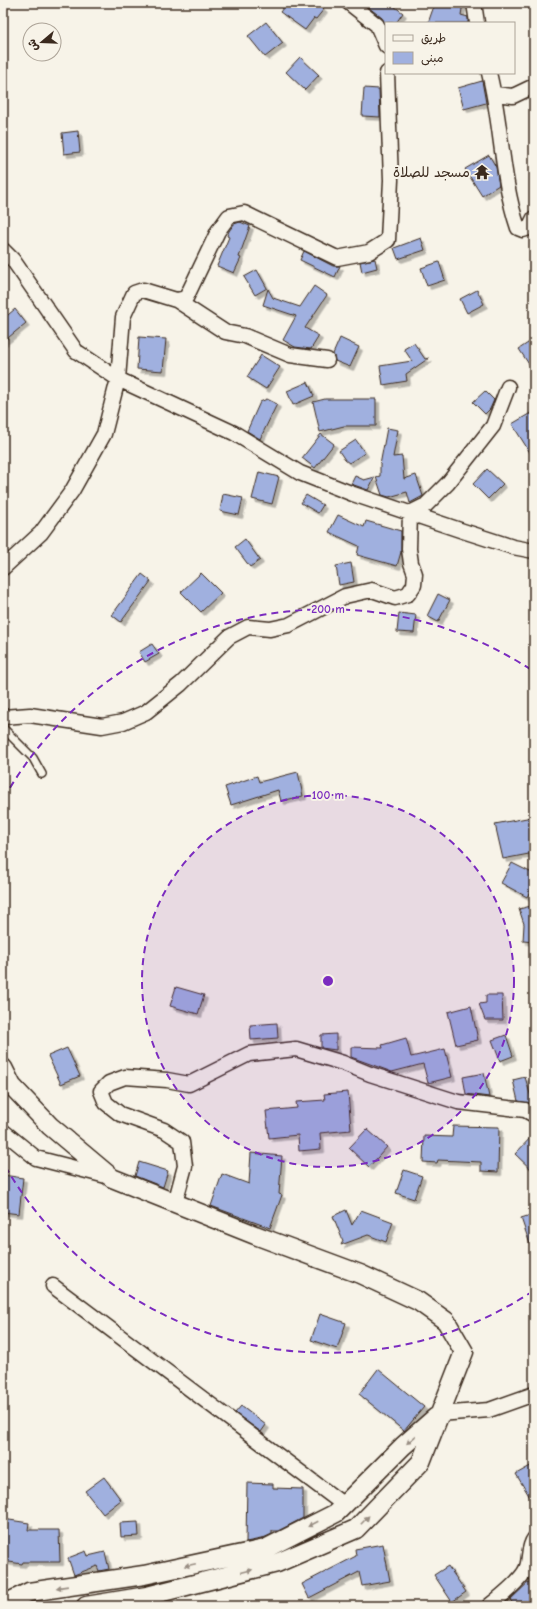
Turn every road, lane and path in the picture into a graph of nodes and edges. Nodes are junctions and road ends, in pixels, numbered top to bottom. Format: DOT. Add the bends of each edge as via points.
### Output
graph roads {
  1 [pos="349,3"];
  2 [pos="474,3"];
  3 [pos="477,22"];
  4 [pos="385,44"];
  5 [pos="387,74"];
  6 [pos="489,74"];
  7 [pos="534,86"];
  8 [pos="494,94"];
  9 [pos="534,218"];
  10 [pos="3,250"];
  11 [pos="176,300"];
  12 [pos="327,360"];
  13 [pos="118,379"];
  14 [pos="508,387"];
  15 [pos="410,514"];
  16 [pos="534,552"];
  17 [pos="3,568"];
  18 [pos="3,717"];
  19 [pos="3,728"];
  20 [pos="42,774"];
  21 [pos="3,1068"];
  22 [pos="534,1116"];
  23 [pos="3,1131"];
  24 [pos="112,1178"];
  25 [pos="175,1203"];
  26 [pos="53,1286"];
  27 [pos="534,1394"];
  28 [pos="440,1414"];
  29 [pos="344,1505"];
  30 [pos="534,1539"];
  31 [pos="149,1601"];
  32 [pos="3,1605"];
  33 [pos="86,1606"];
  34 [pos="489,1606"];
  1 -- 4 [label="street" via="377,25"];
  2 -- 3 [label="street"];
  5 -- 11 [label="street" via="391,180 388,240 369,252 336,258 244,213 229,216 218,231 186,298"];
  6 -- 8 [label="street"];
  7 -- 8 [label="street" via="513,96"];
  8 -- 9 [label="street" via="511,207 518,228 529,228"];
  10 -- 13 [label="street" via="14,260 76,351"];
  11 -- 12 [label="street" via="226,332 245,336 290,355"];
  11 -- 13 [label="street" via="143,290 134,293 123,317"];
  13 -- 15 [label="street" via="234,433 300,473"];
  13 -- 17 [label="street" via="104,434 72,491 41,533"];
  14 -- 15 [label="street" via="493,426 448,483 426,505"];
  15 -- 16 [label="street"];
  15 -- 18 [label="street" via="409,549 415,574 414,585 408,594 395,598 372,590 354,593 289,625 270,629 248,627 229,637 181,684 146,712 122,722 102,726 30,715"];
  19 -- 20 [label="lane" via="33,758"];
  21 -- 24 [label="street" via="12,1086 50,1126"];
  22 -- 25 [label="street" via="525,1110 458,1102 296,1049 249,1054 190,1084 125,1076 109,1083 101,1091 106,1103 120,1114 164,1130 182,1142 185,1166"];
  23 -- 24 [label="street" via="36,1158"];
  24 -- 25 [label="street"];
  25 -- 28 [label="street" via="360,1274 418,1301 446,1321 464,1352"];
  26 -- 29 [label="street"];
  27 -- 28 [label="street" via="489,1410"];
  28 -- 29 [label="street, one-way" via="403,1446"];
  31 -- 28 [label="street, one-way" via="277,1564 356,1529 420,1462"];
  29 -- 32 [label="street, one-way" via="336,1513 265,1549 144,1575 29,1592"];
  30 -- 34 [label="street" via="527,1568 506,1593"];
  31 -- 33 [label="street"];
}
